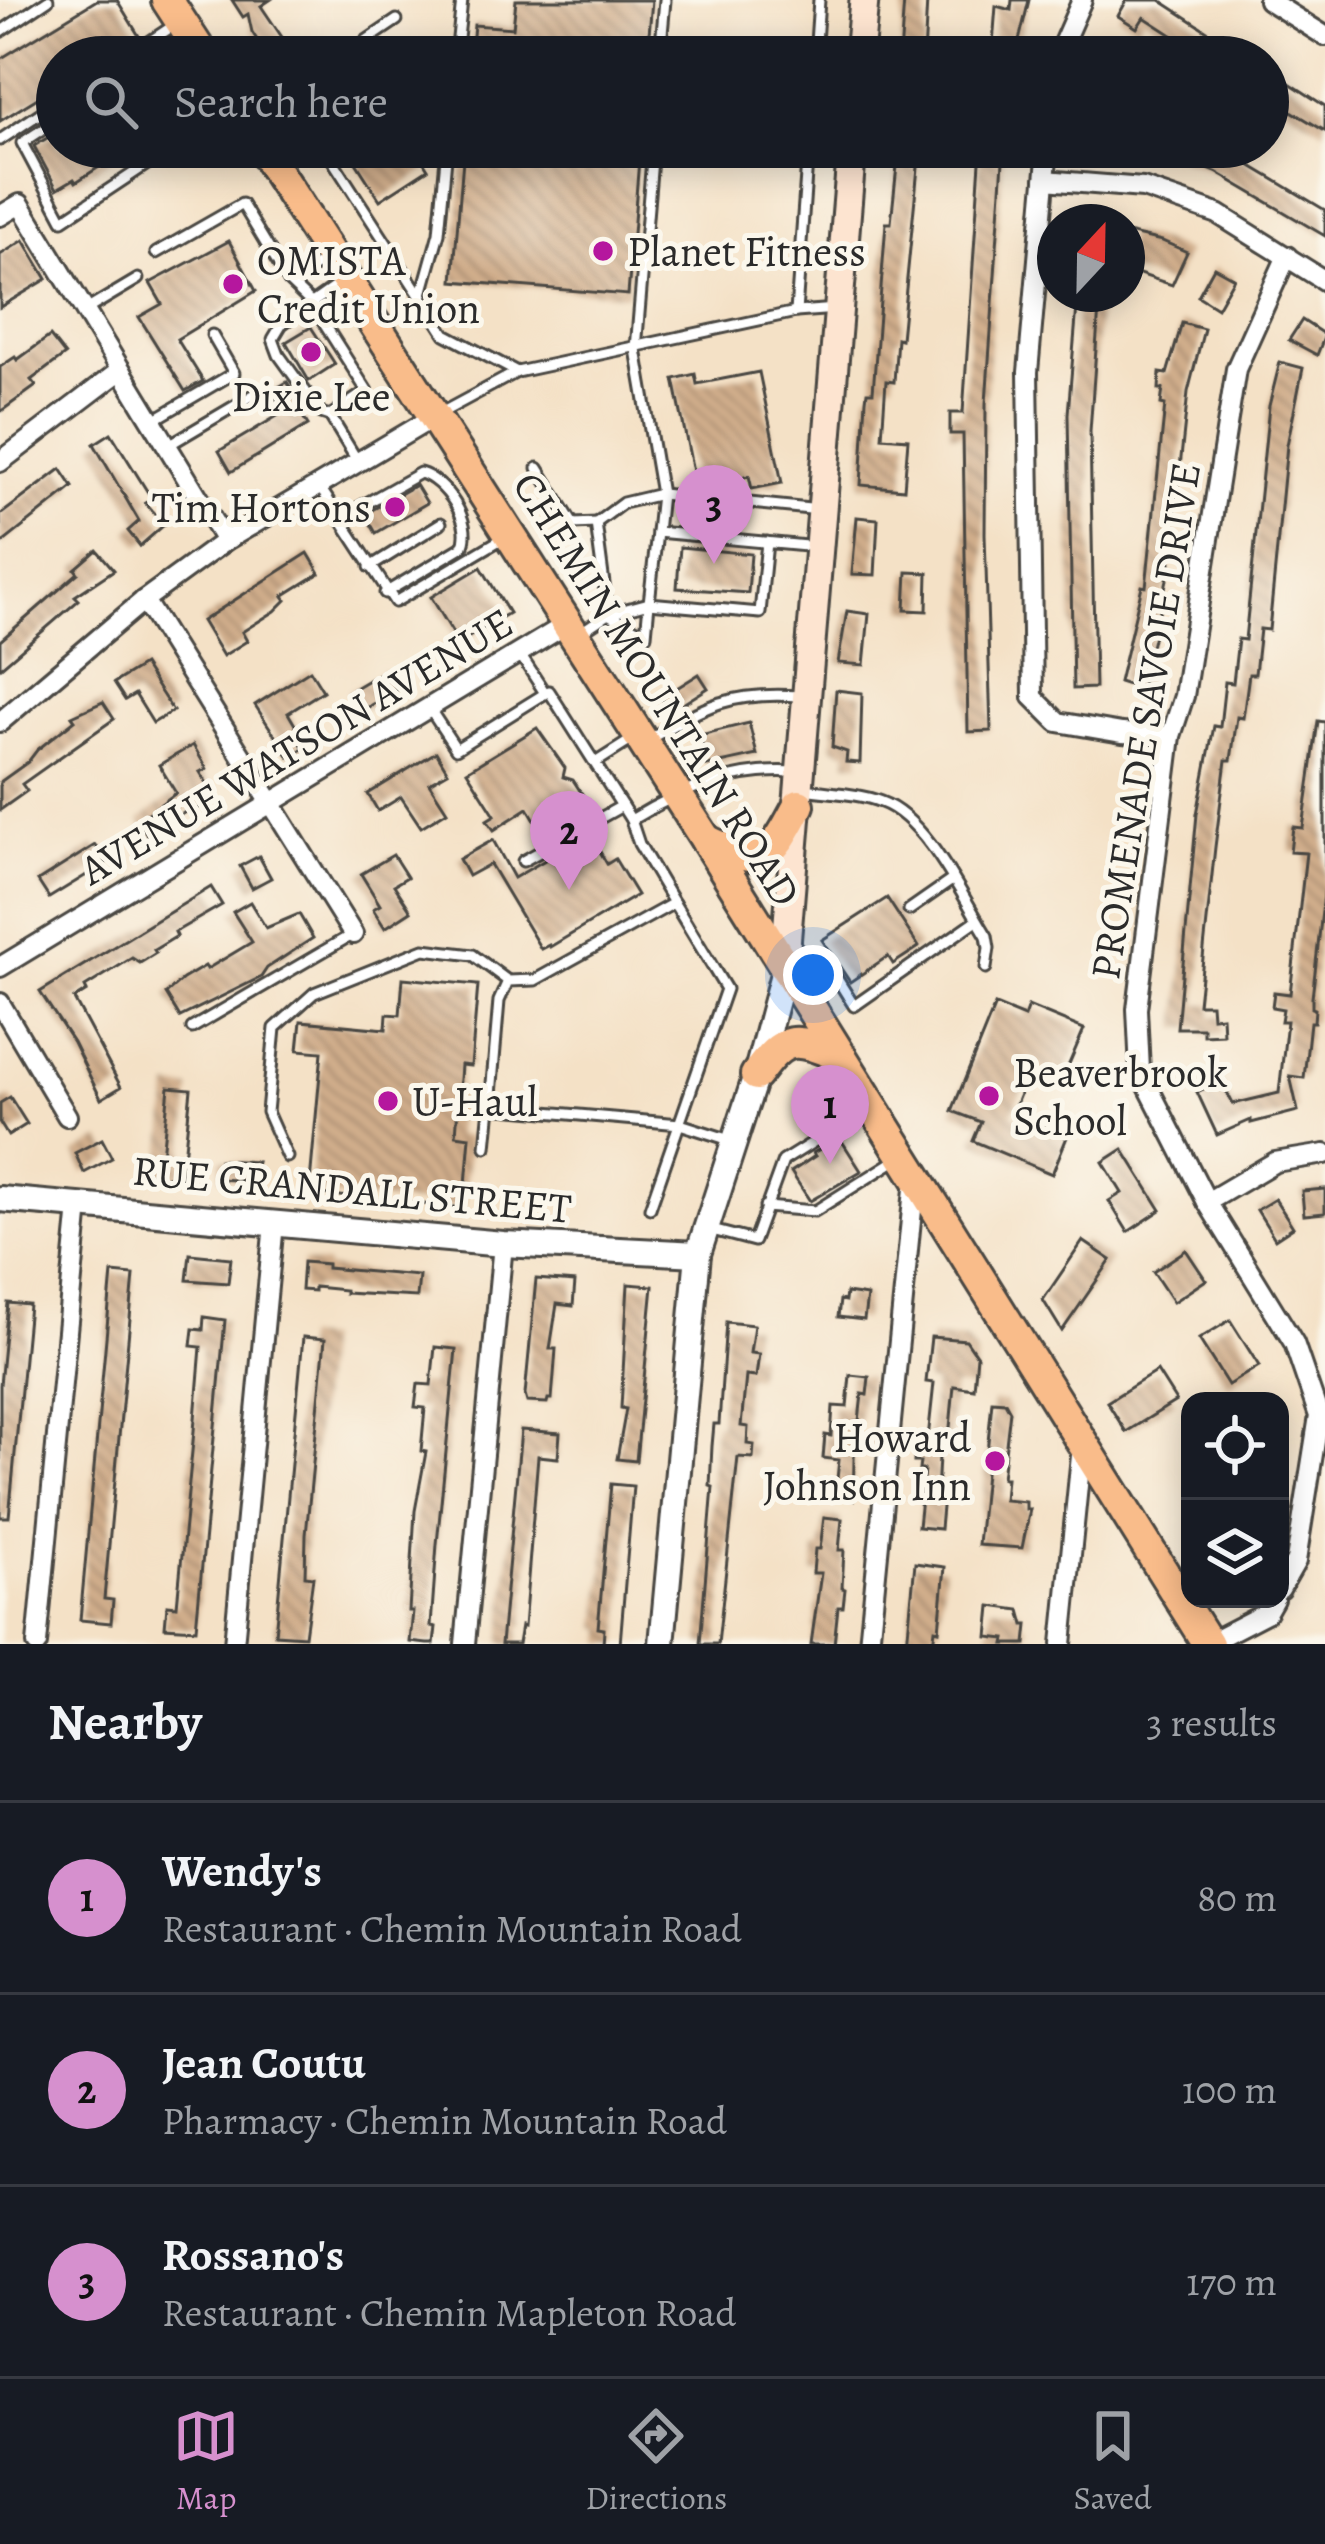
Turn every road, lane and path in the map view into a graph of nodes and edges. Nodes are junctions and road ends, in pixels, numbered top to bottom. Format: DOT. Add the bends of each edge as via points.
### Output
graph roads {
  1 [pos="48,0"];
  2 [pos="462,0"];
  3 [pos="665,0"];
  4 [pos="819,0"];
  5 [pos="864,0"];
  6 [pos="1082,0"];
  7 [pos="1268,0"];
  8 [pos="397,20"];
  9 [pos="0,32"];
  10 [pos="373,36"];
  11 [pos="458,36"];
  12 [pos="662,36"];
  13 [pos="816,36"];
  14 [pos="861,36"];
  15 [pos="1067,36"];
  16 [pos="1325,36"];
  17 [pos="36,116"];
  18 [pos="36,134"];
  19 [pos="0,140"];
  20 [pos="141,168"];
  21 [pos="276,168"];
  22 [pos="338,168"];
  23 [pos="445,168"];
  24 [pos="651,168"];
  25 [pos="806,168"];
  26 [pos="850,168"];
  27 [pos="1046,168"];
  28 [pos="1045,181"];
  29 [pos="0,216"];
  30 [pos="156,253"];
  31 [pos="1287,256"];
  32 [pos="339,268"];
  33 [pos="138,279"];
  34 [pos="290,281"];
  35 [pos="1325,281"];
  36 [pos="422,294"];
  37 [pos="310,303"];
  38 [pos="839,309"];
  39 [pos="85,311"];
  40 [pos="796,312"];
  41 [pos="212,335"];
  42 [pos="636,349"];
  43 [pos="121,370"];
  44 [pos="517,372"];
  45 [pos="260,391"];
  46 [pos="330,416"];
  47 [pos="434,416"];
  48 [pos="152,422"];
  49 [pos="167,446"];
  50 [pos="0,461"];
  51 [pos="358,462"];
  52 [pos="538,467"];
  53 [pos="320,486"];
  54 [pos="661,494"];
  55 [pos="822,511"];
  56 [pos="340,518"];
  57 [pos="441,523"];
  58 [pos="596,523"];
  59 [pos="657,532"];
  60 [pos="509,534"];
  61 [pos="225,542"];
  62 [pos="766,542"];
  63 [pos="820,547"];
  64 [pos="370,567"];
  65 [pos="385,593"];
  66 [pos="144,600"];
  67 [pos="649,603"];
  68 [pos="608,614"];
  69 [pos="571,630"];
  70 [pos="519,653"];
  71 [pos="544,693"];
  72 [pos="807,697"];
  73 [pos="429,708"];
  74 [pos="0,722"];
  75 [pos="1172,736"];
  76 [pos="641,739"];
  77 [pos="595,763"];
  78 [pos="800,789"];
  79 [pos="675,793"];
  80 [pos="272,802"];
  81 [pos="622,806"];
  82 [pos="631,820"];
  83 [pos="706,840"];
  84 [pos="523,861"];
  85 [pos="952,880"];
  86 [pos="674,903"];
  87 [pos="909,910"];
  88 [pos="977,920"];
  89 [pos="353,934"];
  90 [pos="0,967"];
  91 [pos="986,968"];
  92 [pos="784,970"];
  93 [pos="836,976"];
  94 [pos="508,981"];
  95 [pos="0,1003"];
  96 [pos="192,1028"];
  97 [pos="837,1055"];
  98 [pos="756,1075"];
  99 [pos="490,1107"];
  100 [pos="869,1107"];
  101 [pos="67,1115"];
  102 [pos="680,1124"];
  103 [pos="733,1141"];
  104 [pos="486,1147"];
  105 [pos="1325,1154"];
  106 [pos="287,1157"];
  107 [pos="908,1168"];
  108 [pos="775,1178"];
  109 [pos="0,1199"];
  110 [pos="1207,1202"];
  111 [pos="79,1206"];
  112 [pos="765,1207"];
  113 [pos="650,1208"];
  114 [pos="796,1212"];
  115 [pos="274,1223"];
  116 [pos="705,1228"];
  117 [pos="503,1244"];
  118 [pos="698,1254"];
  119 [pos="1082,1444"];
  120 [pos="1289,1573"];
  121 [pos="1269,1608"];
  122 [pos="37,1644"];
  123 [pos="234,1644"];
  124 [pos="465,1644"];
  125 [pos="662,1644"];
  126 [pos="869,1644"];
  127 [pos="1062,1644"];
  128 [pos="1208,1644"];
  1 -- 9 [label="lane"];
  2 -- 11 [label="lane"];
  3 -- 12 [label="lane"];
  4 -- 13 [label="lane"];
  5 -- 14 [label="main road"];
  6 -- 15 [label="street"];
  7 -- 16 [label="street"];
  8 -- 10 [label="lane"];
  17 -- 19 [label="lane"];
  18 -- 20 [label="lane" via="22,143 63,220"];
  21 -- 32 [label="main road, CHEMIN MOUNTAIN ROAD"];
  22 -- 36 [label="lane"];
  23 -- 36 [label="lane"];
  24 -- 42 [label="lane"];
  25 -- 40 [label="lane"];
  26 -- 38 [label="main road"];
  27 -- 28 [label="street"];
  28 -- 31 [label="street" via="1143,188 1218,214"];
  28 -- 75 [label="street" via="1028,372 1033,697 1058,722"];
  29 -- 39 [label="street" via="20,204"];
  30 -- 34 [label="lane" via="242,204"];
  31 -- 35 [label="street"];
  31 -- 75 [label="street, PROMENADE SAVOIE DRIVE" via="1236,369"];
  32 -- 34 [label="lane"];
  32 -- 37 [label="lane"];
  32 -- 47 [label="main road, CHEMIN MOUNTAIN ROAD"];
  33 -- 39 [label="lane"];
  34 -- 37 [label="lane"];
  36 -- 44 [label="lane" via="445,334"];
  37 -- 46 [label="lane" via="367,391"];
  37 -- 46 [label="lane" via="273,339"];
  38 -- 40 [label="lane"];
  38 -- 55 [label="main road"];
  39 -- 43 [label="street"];
  40 -- 42 [label="lane"];
  41 -- 48 [label="lane" via="234,373"];
  42 -- 44 [label="lane"];
  42 -- 54 [label="lane"];
  43 -- 48 [label="street"];
  43 -- 50 [label="street"];
  44 -- 47 [label="lane"];
  45 -- 49 [label="lane"];
  46 -- 51 [label="lane"];
  47 -- 51 [label="street"];
  47 -- 60 [label="main road, CHEMIN MOUNTAIN ROAD"];
  48 -- 49 [label="street"];
  49 -- 61 [label="street"];
  51 -- 53 [label="street"];
  52 -- 58 [label="lane" via="573,524"];
  53 -- 56 [label="lane"];
  53 -- 61 [label="street"];
  54 -- 55 [label="lane"];
  54 -- 58 [label="lane" via="623,503"];
  54 -- 59 [label="lane"];
  55 -- 63 [label="main road"];
  56 -- 64 [label="lane"];
  56 -- 65 [label="lane" via="420,473 434,478 466,526 466,543"];
  57 -- 64 [label="lane"];
  58 -- 68 [label="lane"];
  59 -- 62 [label="lane"];
  59 -- 67 [label="lane"];
  60 -- 65 [label="lane" via="395,602"];
  60 -- 69 [label="main road, CHEMIN MOUNTAIN ROAD"];
  61 -- 66 [label="street"];
  62 -- 63 [label="lane"];
  62 -- 67 [label="lane" via="760,613"];
  63 -- 72 [label="main road"];
  64 -- 65 [label="lane"];
  66 -- 74 [label="street"];
  66 -- 80 [label="street"];
  67 -- 68 [label="lane"];
  67 -- 68 [label="lane" via="646,635"];
  68 -- 69 [label="lane"];
  69 -- 70 [label="street, AVENUE WATSON AVENUE"];
  69 -- 76 [label="main road, CHEMIN MOUNTAIN ROAD"];
  70 -- 71 [label="lane"];
  70 -- 73 [label="street, AVENUE WATSON AVENUE"];
  71 -- 73 [label="lane" via="456,749"];
  71 -- 77 [label="lane"];
  72 -- 76 [label="lane" via="756,693 703,706"];
  72 -- 78 [label="main road"];
  73 -- 80 [label="street, AVENUE WATSON AVENUE"];
  75 -- 110 [label="street, PROMENADE SAVOIE DRIVE" via="1137,1009 1140,1071"];
  76 -- 77 [label="lane"];
  76 -- 79 [label="main road, CHEMIN MOUNTAIN ROAD"];
  77 -- 81 [label="lane"];
  78 -- 79 [label="lane" via="774,771"];
  78 -- 83 [label="main road" via="778,844 761,856 741,857"];
  78 -- 85 [label="lane" via="898,809"];
  78 -- 92 [label="main road"];
  79 -- 82 [label="lane"];
  79 -- 83 [label="main road, CHEMIN MOUNTAIN ROAD"];
  80 -- 89 [label="street"];
  80 -- 90 [label="street, AVENUE WATSON AVENUE"];
  81 -- 82 [label="lane"];
  81 -- 84 [label="lane"];
  82 -- 86 [label="lane"];
  83 -- 92 [label="main road, CHEMIN MOUNTAIN ROAD"];
  85 -- 87 [label="lane"];
  85 -- 88 [label="lane"];
  86 -- 94 [label="lane" via="535,980"];
  86 -- 102 [label="lane" via="726,988"];
  88 -- 91 [label="lane" via="989,948"];
  88 -- 93 [label="lane" via="854,1006"];
  89 -- 96 [label="lane"];
  92 -- 97 [label="main road, CHEMIN MOUNTAIN ROAD"];
  92 -- 98 [label="street"];
  94 -- 99 [label="lane" via="499,1001"];
  94 -- 106 [label="lane" via="473,955 424,950 314,993 275,1028 267,1112"];
  95 -- 101 [label="street"];
  97 -- 98 [label="main road" via="802,1040 775,1048"];
  97 -- 100 [label="main road, CHEMIN MOUNTAIN ROAD"];
  98 -- 103 [label="street"];
  99 -- 102 [label="lane"];
  99 -- 104 [label="lane"];
  100 -- 107 [label="main road, CHEMIN MOUNTAIN ROAD"];
  100 -- 108 [label="lane" via="783,1160"];
  102 -- 103 [label="lane"];
  102 -- 113 [label="lane"];
  103 -- 116 [label="street"];
  105 -- 110 [label="street" via="1275,1162"];
  107 -- 114 [label="lane" via="815,1211"];
  107 -- 119 [label="main road, CHEMIN MOUNTAIN ROAD"];
  107 -- 126 [label="street"];
  108 -- 112 [label="lane"];
  108 -- 114 [label="lane" via="777,1193"];
  109 -- 111 [label="street, RUE CRANDALL STREET"];
  110 -- 120 [label="street, PROMENADE SAVOIE DRIVE" via="1294,1343 1319,1416"];
  111 -- 115 [label="street, RUE CRANDALL STREET"];
  111 -- 122 [label="street"];
  112 -- 114 [label="lane"];
  112 -- 116 [label="lane" via="754,1241"];
  115 -- 117 [label="street, RUE CRANDALL STREET"];
  115 -- 123 [label="street"];
  116 -- 118 [label="street"];
  117 -- 118 [label="street, RUE CRANDALL STREET"];
  117 -- 124 [label="street"];
  118 -- 125 [label="street"];
  119 -- 127 [label="street"];
  119 -- 128 [label="main road, CHEMIN MOUNTAIN ROAD"];
  121 -- 128 [label="street"];
}
